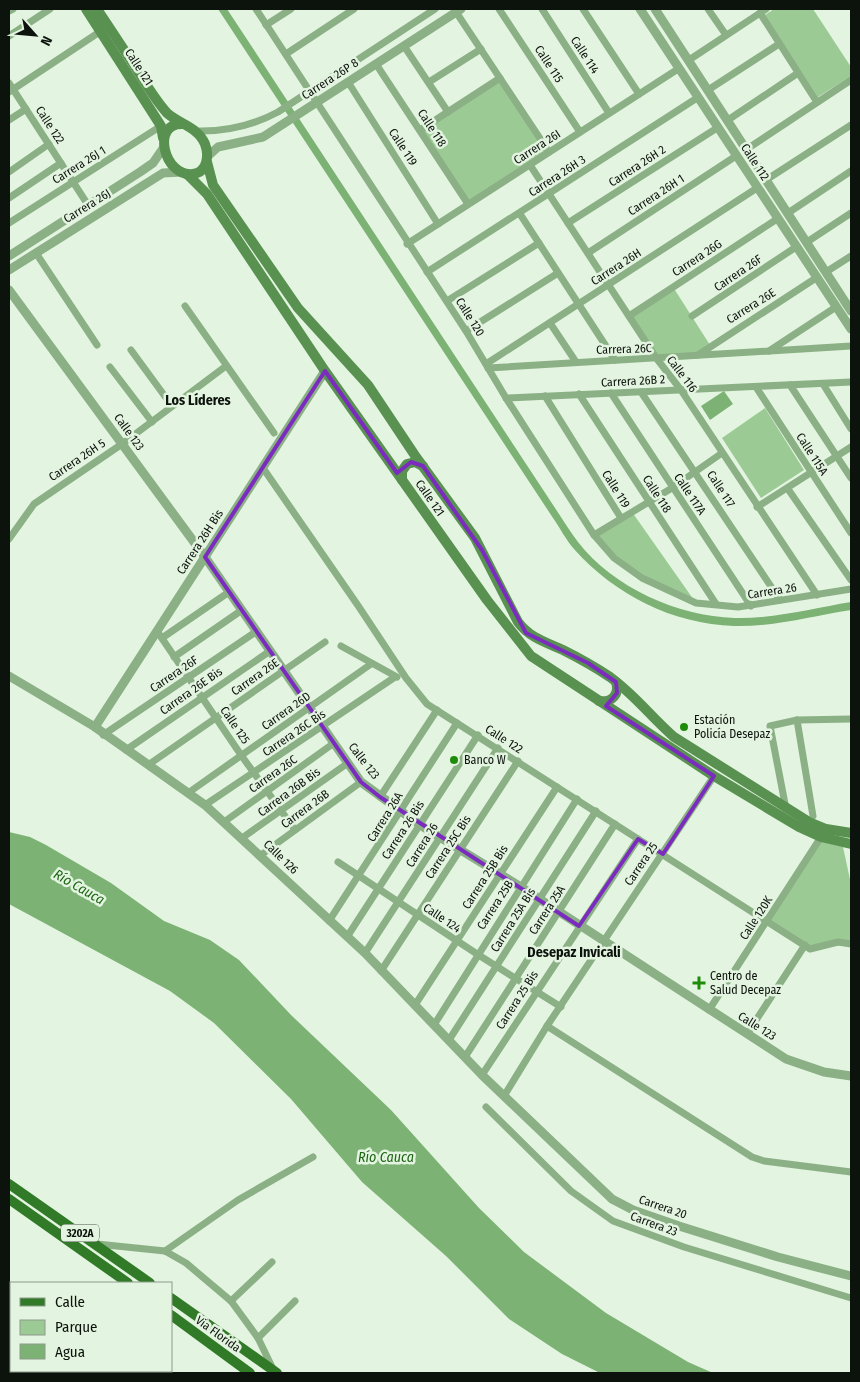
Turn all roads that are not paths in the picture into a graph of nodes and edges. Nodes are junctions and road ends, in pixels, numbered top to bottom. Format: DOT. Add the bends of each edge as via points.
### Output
graph roads {
  1 [pos="13,9"];
  2 [pos="50,9"];
  3 [pos="86,9"];
  4 [pos="97,9"];
  5 [pos="256,9"];
  6 [pos="291,9"];
  7 [pos="354,9"];
  8 [pos="435,9"];
  9 [pos="499,9"];
  10 [pos="542,9"];
  11 [pos="583,9"];
  12 [pos="640,9"];
  13 [pos="655,9"];
  14 [pos="708,9"];
  15 [pos="749,9"];
  16 [pos="457,10"];
  17 [pos="9,12"];
  18 [pos="760,13"];
  19 [pos="266,25"];
  20 [pos="101,32"];
  21 [pos="726,35"];
  22 [pos="9,36"];
  23 [pos="779,44"];
  24 [pos="404,46"];
  25 [pos="481,49"];
  26 [pos="286,54"];
  27 [pos="689,60"];
  28 [pos="376,64"];
  29 [pos="678,69"];
  30 [pos="798,73"];
  31 [pos="500,78"];
  32 [pos="851,80"];
  33 [pos="348,82"];
  34 [pos="429,82"];
  35 [pos="10,88"];
  36 [pos="708,90"];
  37 [pos="310,91"];
  38 [pos="639,94"];
  39 [pos="697,98"];
  40 [pos="317,102"];
  41 [pos="817,102"];
  42 [pos="26,110"];
  43 [pos="448,112"];
  44 [pos="609,113"];
  45 [pos="9,120"];
  46 [pos="728,120"];
  47 [pos="184,124"];
  48 [pos="851,125"];
  49 [pos="161,126"];
  50 [pos="717,128"];
  51 [pos="420,130"];
  52 [pos="195,131"];
  53 [pos="580,132"];
  54 [pos="49,144"];
  55 [pos="163,144"];
  56 [pos="747,149"];
  57 [pos="549,152"];
  58 [pos="736,156"];
  59 [pos="207,159"];
  60 [pos="61,163"];
  61 [pos="530,165"];
  62 [pos="851,171"];
  63 [pos="9,172"];
  64 [pos="185,173"];
  65 [pos="766,180"];
  66 [pos="73,182"];
  67 [pos="757,188"];
  68 [pos="549,194"];
  69 [pos="9,198"];
  70 [pos="468,204"];
  71 [pos="88,205"];
  72 [pos="788,213"];
  73 [pos="851,213"];
  74 [pos="520,214"];
  75 [pos="778,219"];
  76 [pos="9,223"];
  77 [pos="568,223"];
  78 [pos="438,224"];
  79 [pos="807,242"];
  80 [pos="540,243"];
  81 [pos="407,244"];
  82 [pos="796,247"];
  83 [pos="36,253"];
  84 [pos="588,253"];
  85 [pos="9,256"];
  86 [pos="851,256"];
  87 [pos="11,269"];
  88 [pos="427,272"];
  89 [pos="558,272"];
  90 [pos="826,272"];
  91 [pos="9,278"];
  92 [pos="816,278"];
  93 [pos="609,285"];
  94 [pos="9,290"];
  95 [pos="848,298"];
  96 [pos="447,301"];
  97 [pos="579,304"];
  98 [pos="185,306"];
  99 [pos="836,306"];
  100 [pos="851,311"];
  101 [pos="629,316"];
  102 [pos="692,316"];
  103 [pos="550,323"];
  104 [pos="851,328"];
  105 [pos="466,331"];
  106 [pos="96,345"];
  107 [pos="851,346"];
  108 [pos="131,350"];
  109 [pos="769,351"];
  110 [pos="698,355"];
  111 [pos="657,359"];
  112 [pos="615,360"];
  113 [pos="576,362"];
  114 [pos="226,366"];
  115 [pos="487,366"];
  116 [pos="110,367"];
  117 [pos="325,371"];
  118 [pos="851,382"];
  119 [pos="823,384"];
  120 [pos="790,385"];
  121 [pos="756,386"];
  122 [pos="681,390"];
  123 [pos="641,392"];
  124 [pos="611,393"];
  125 [pos="579,394"];
  126 [pos="545,396"];
  127 [pos="506,398"];
  128 [pos="172,406"];
  129 [pos="152,422"];
  130 [pos="851,429"];
  131 [pos="274,434"];
  132 [pos="122,444"];
  133 [pos="851,447"];
  134 [pos="722,453"];
  135 [pos="837,456"];
  136 [pos="422,466"];
  137 [pos="263,468"];
  138 [pos="696,471"];
  139 [pos="811,473"];
  140 [pos="851,478"];
  141 [pos="402,480"];
  142 [pos="672,488"];
  143 [pos="788,489"];
  144 [pos="649,503"];
  145 [pos="757,507"];
  146 [pos="621,518"];
  147 [pos="851,533"];
  148 [pos="594,535"];
  149 [pos="9,539"];
  150 [pos="205,557"];
  151 [pos="851,580"];
  152 [pos="851,589"];
  153 [pos="229,592"];
  154 [pos="817,595"];
  155 [pos="780,600"];
  156 [pos="696,603"];
  157 [pos="716,604"];
  158 [pos="751,606"];
  159 [pos="242,610"];
  160 [pos="257,631"];
  161 [pos="160,635"];
  162 [pos="325,642"];
  163 [pos="341,646"];
  164 [pos="270,651"];
  165 [pos="174,657"];
  166 [pos="372,664"];
  167 [pos="284,671"];
  168 [pos="9,676"];
  169 [pos="188,677"];
  170 [pos="394,677"];
  171 [pos="406,678"];
  172 [pos="616,682"];
  173 [pos="202,697"];
  174 [pos="598,701"];
  175 [pos="310,708"];
  176 [pos="437,710"];
  177 [pos="216,718"];
  178 [pos="851,719"];
  179 [pos="797,720"];
  180 [pos="457,723"];
  181 [pos="95,727"];
  182 [pos="323,727"];
  183 [pos="103,735"];
  184 [pos="478,735"];
  185 [pos="334,743"];
  186 [pos="498,748"];
  187 [pos="126,750"];
  188 [pos="241,755"];
  189 [pos="518,761"];
  190 [pos="348,763"];
  191 [pos="148,765"];
  192 [pos="716,771"];
  193 [pos="254,772"];
  194 [pos="361,782"];
  195 [pos="557,787"];
  196 [pos="268,791"];
  197 [pos="188,793"];
  198 [pos="380,797"];
  199 [pos="577,799"];
  200 [pos="205,805"];
  201 [pos="786,809"];
  202 [pos="281,811"];
  203 [pos="596,811"];
  204 [pos="401,812"];
  205 [pos="814,816"];
  206 [pos="224,822"];
  207 [pos="615,824"];
  208 [pos="420,825"];
  209 [pos="295,830"];
  210 [pos="851,833"];
  211 [pos="242,838"];
  212 [pos="440,838"];
  213 [pos="638,838"];
  214 [pos="821,838"];
  215 [pos="851,844"];
  216 [pos="460,850"];
  217 [pos="662,854"];
  218 [pos="261,855"];
  219 [pos="338,862"];
  220 [pos="500,874"];
  221 [pos="360,876"];
  222 [pos="521,887"];
  223 [pos="379,888"];
  224 [pos="539,899"];
  225 [pos="399,902"];
  226 [pos="559,912"];
  227 [pos="418,915"];
  228 [pos="330,921"];
  229 [pos="767,921"];
  230 [pos="579,926"];
  231 [pos="347,937"];
  232 [pos="458,941"];
  233 [pos="603,942"];
  234 [pos="851,944"];
  235 [pos="808,947"];
  236 [pos="365,953"];
  237 [pos="477,954"];
  238 [pos="496,967"];
  239 [pos="381,971"];
  240 [pos="516,979"];
  241 [pos="536,991"];
  242 [pos="415,1005"];
  243 [pos="561,1006"];
  244 [pos="709,1010"];
  245 [pos="434,1025"];
  246 [pos="547,1026"];
  247 [pos="748,1034"];
  248 [pos="449,1040"];
  249 [pos="465,1057"];
  250 [pos="482,1075"];
  251 [pos="851,1076"];
  252 [pos="504,1096"];
  253 [pos="486,1106"];
  254 [pos="313,1157"];
  255 [pos="851,1172"];
  256 [pos="9,1184"];
  257 [pos="9,1198"];
  258 [pos="94,1244"];
  259 [pos="165,1251"];
  260 [pos="272,1262"];
  261 [pos="851,1276"];
  262 [pos="127,1282"];
  263 [pos="149,1282"];
  264 [pos="851,1298"];
  265 [pos="172,1299"];
  266 [pos="231,1301"];
  267 [pos="295,1302"];
  268 [pos="172,1316"];
  269 [pos="258,1338"];
  270 [pos="275,1372"];
  271 [pos="250,1373"];
  1 -- 17 [label="street"];
  2 -- 22 [label="street"];
  3 -- 20 [label="main road, Calle 121"];
  4 -- 47 [label="main road, Calle 121" via="151,92 165,110"];
  5 -- 19 [label="street, Calle 120"];
  6 -- 19 [label="street"];
  7 -- 26 [label="street"];
  8 -- 37 [label="street, Carrera 26P 8"];
  9 -- 53 [label="street, Calle 115"];
  10 -- 44 [label="street, Calle 114"];
  11 -- 38 [label="street"];
  12 -- 29 [label="street, Calle 112"];
  13 -- 27 [label="street, Calle 112"];
  14 -- 21 [label="street"];
  15 -- 18 [label="street"];
  16 -- 24 [label="street, Carrera 26P 8"];
  16 -- 25 [label="street"];
  18 -- 21 [label="street"];
  18 -- 23 [label="street"];
  19 -- 26 [label="street, Calle 120"];
  20 -- 35 [label="street"];
  20 -- 49 [label="main road, Calle 121"];
  21 -- 27 [label="street"];
  23 -- 30 [label="street"];
  23 -- 36 [label="street"];
  24 -- 28 [label="street, Carrera 26P 8"];
  24 -- 34 [label="street"];
  25 -- 31 [label="street"];
  25 -- 34 [label="street"];
  26 -- 37 [label="street, Calle 120"];
  27 -- 36 [label="street, Calle 112"];
  28 -- 33 [label="street, Carrera 26P 8"];
  28 -- 51 [label="street, Calle 118"];
  29 -- 38 [label="street, Carrera 26I"];
  29 -- 39 [label="street, Calle 112"];
  30 -- 41 [label="street"];
  30 -- 46 [label="street"];
  31 -- 43 [label="street"];
  31 -- 57 [label="street"];
  32 -- 41 [label="street"];
  33 -- 40 [label="street, Carrera 26P 8"];
  33 -- 78 [label="street, Calle 119"];
  34 -- 43 [label="street"];
  35 -- 42 [label="street, Calle 122"];
  36 -- 46 [label="street, Calle 112"];
  37 -- 40 [label="street, Calle 120"];
  37 -- 52 [label="street, Carrera 26P 8" via="257,124"];
  38 -- 44 [label="street, Carrera 26I"];
  39 -- 50 [label="street, Calle 112"];
  39 -- 68 [label="street, Carrera 26H 3"];
  40 -- 59 [label="street, Carrera 26P 8" via="263,137 218,147"];
  40 -- 81 [label="street, Calle 120"];
  41 -- 56 [label="street"];
  42 -- 45 [label="street"];
  42 -- 54 [label="street, Calle 122"];
  43 -- 51 [label="street"];
  44 -- 53 [label="street, Carrera 26I"];
  46 -- 56 [label="street, Calle 112"];
  47 -- 52 [label="main road"];
  47 -- 55 [label="main road" via="171,127"];
  48 -- 65 [label="street"];
  49 -- 55 [label="main road, Calle 121"];
  49 -- 66 [label="street, Carrera 26J 1"];
  50 -- 58 [label="street, Calle 112"];
  50 -- 77 [label="street, Carrera 26H 2"];
  51 -- 70 [label="street, Calle 118"];
  52 -- 59 [label="main road" via="203,141"];
  53 -- 57 [label="street, Carrera 26I"];
  54 -- 60 [label="street, Calle 122"];
  54 -- 63 [label="street"];
  55 -- 64 [label="main road" via="171,163"];
  55 -- 71 [label="street, Carrera 26J" via="153,163"];
  56 -- 65 [label="street, Calle 112"];
  57 -- 61 [label="street, Carrera 26I"];
  58 -- 67 [label="street, Calle 112"];
  58 -- 84 [label="street, Carrera 26H 1"];
  59 -- 64 [label="main road" via="199,172"];
  59 -- 136 [label="main road, Calle 121" via="213,185 298,308 359,373"];
  60 -- 66 [label="street, Calle 122"];
  60 -- 69 [label="street"];
  61 -- 68 [label="street, Calle 116"];
  61 -- 70 [label="street, Carrera 26I"];
  62 -- 72 [label="street"];
  64 -- 83 [label="street, Carrera 26J" via="163,173"];
  64 -- 117 [label="main road, Calle 121" via="207,194"];
  65 -- 72 [label="street, Calle 112"];
  66 -- 71 [label="street, Calle 122"];
  66 -- 76 [label="street, Carrera 26J 1"];
  67 -- 75 [label="street, Calle 112"];
  67 -- 93 [label="street, Carrera 26H"];
  68 -- 74 [label="street, Carrera 26H 3"];
  68 -- 77 [label="street, Calle 116"];
  70 -- 78 [label="street, Carrera 26I"];
  71 -- 85 [label="street, Carrera 26J"];
  72 -- 79 [label="street, Calle 112"];
  73 -- 79 [label="street"];
  74 -- 80 [label="street"];
  74 -- 88 [label="street, Carrera 26H 3"];
  75 -- 82 [label="street, Calle 112"];
  75 -- 101 [label="street, Carrera 26G"];
  77 -- 84 [label="street, Calle 116"];
  78 -- 81 [label="street, Carrera 26I"];
  79 -- 90 [label="street, Calle 112"];
  80 -- 89 [label="street"];
  80 -- 96 [label="street"];
  81 -- 88 [label="street, Calle 120"];
  82 -- 92 [label="street, Calle 112"];
  82 -- 102 [label="street, Carrera 26F"];
  83 -- 87 [label="street, Carrera 26J"];
  83 -- 106 [label="street"];
  84 -- 93 [label="street, Calle 116"];
  86 -- 90 [label="street"];
  87 -- 91 [label="street"];
  88 -- 96 [label="street, Calle 120"];
  89 -- 97 [label="street"];
  89 -- 105 [label="street"];
  90 -- 95 [label="street, Calle 112"];
  92 -- 99 [label="street, Calle 112"];
  92 -- 110 [label="street, Carrera 26E"];
  93 -- 97 [label="street, Carrera 26H"];
  93 -- 101 [label="street, Calle 116"];
  94 -- 132 [label="street, Calle 123"];
  95 -- 100 [label="street, Calle 112"];
  96 -- 105 [label="street, Calle 120"];
  97 -- 103 [label="street, Carrera 26H"];
  97 -- 112 [label="street"];
  98 -- 114 [label="street"];
  99 -- 104 [label="street, Calle 112"];
  99 -- 109 [label="street"];
  101 -- 111 [label="street, Calle 116"];
  103 -- 113 [label="street"];
  103 -- 115 [label="street, Carrera 26H"];
  105 -- 115 [label="street, Calle 120"];
  107 -- 109 [label="street, Carrera 26C"];
  108 -- 128 [label="street"];
  109 -- 110 [label="street, Carrera 26C"];
  110 -- 111 [label="street, Carrera 26C"];
  111 -- 112 [label="street, Carrera 26C"];
  111 -- 122 [label="street, Calle 116"];
  112 -- 113 [label="street, Carrera 26C"];
  113 -- 115 [label="street, Carrera 26C"];
  114 -- 128 [label="street, Carrera 26H 5"];
  114 -- 131 [label="street"];
  115 -- 127 [label="street, Calle 120"];
  116 -- 129 [label="street"];
  117 -- 137 [label="street, Carrera 26H Bis"];
  117 -- 141 [label="main road, Calle 121"];
  118 -- 119 [label="street, Carrera 26B 2"];
  119 -- 120 [label="street, Carrera 26B 2"];
  119 -- 130 [label="street"];
  120 -- 121 [label="street, Carrera 26B 2"];
  120 -- 135 [label="street"];
  121 -- 122 [label="street, Carrera 26B 2"];
  121 -- 139 [label="street, Calle 115A"];
  122 -- 123 [label="street, Carrera 26B 2"];
  122 -- 134 [label="street, Calle 116"];
  123 -- 124 [label="street, Carrera 26B 2"];
  123 -- 138 [label="street, Calle 117"];
  124 -- 125 [label="street, Carrera 26B 2"];
  124 -- 142 [label="street, Calle 117A"];
  125 -- 126 [label="street, Carrera 26B 2"];
  125 -- 144 [label="street, Calle 118"];
  126 -- 127 [label="street, Carrera 26B 2"];
  126 -- 146 [label="street, Calle 119"];
  127 -- 148 [label="street, Calle 120"];
  128 -- 129 [label="street, Carrera 26H 5"];
  129 -- 132 [label="street, Carrera 26H 5"];
  132 -- 149 [label="street, Carrera 26H 5" via="34,504"];
  132 -- 150 [label="street, Calle 123"];
  133 -- 135 [label="street"];
  134 -- 138 [label="street"];
  134 -- 145 [label="street, Calle 116"];
  135 -- 139 [label="street"];
  135 -- 140 [label="street"];
  136 -- 141 [label="main road" via="415,462 407,464 402,471"];
  136 -- 172 [label="main road, Calle 121" via="475,538 526,633 588,663"];
  137 -- 150 [label="street, Carrera 26H Bis"];
  137 -- 171 [label="street, Calle 122"];
  138 -- 142 [label="street"];
  138 -- 155 [label="street, Calle 117"];
  139 -- 143 [label="street"];
  139 -- 147 [label="street, Calle 115A"];
  141 -- 174 [label="main road, Calle 121" via="530,656"];
  142 -- 144 [label="street"];
  142 -- 158 [label="street, Calle 117A"];
  143 -- 145 [label="street"];
  143 -- 151 [label="street"];
  144 -- 146 [label="street"];
  144 -- 157 [label="street, Calle 118"];
  145 -- 154 [label="street, Calle 116"];
  146 -- 148 [label="street"];
  148 -- 156 [label="street, Calle 120" via="614,558 642,578"];
  150 -- 153 [label="street, Calle 123"];
  150 -- 161 [label="street, Carrera 26H Bis"];
  152 -- 154 [label="street, Carrera 26"];
  153 -- 159 [label="street, Calle 123"];
  153 -- 161 [label="street"];
  154 -- 155 [label="street, Carrera 26"];
  155 -- 158 [label="street, Carrera 26"];
  156 -- 157 [label="street, Carrera 26"];
  157 -- 158 [label="street, Carrera 26"];
  159 -- 160 [label="street, Calle 123"];
  159 -- 165 [label="street"];
  160 -- 164 [label="street, Calle 123"];
  160 -- 169 [label="street, Carrera 26F"];
  161 -- 165 [label="street, Calle 125"];
  161 -- 181 [label="street, Carrera 26H Bis"];
  162 -- 167 [label="street, Carrera 26E"];
  163 -- 166 [label="street"];
  164 -- 167 [label="street, Calle 123"];
  164 -- 173 [label="street, Carrera 26E Bis"];
  165 -- 169 [label="street, Calle 125"];
  166 -- 170 [label="street"];
  166 -- 175 [label="street, Carrera 26D"];
  167 -- 175 [label="street, Calle 123"];
  167 -- 177 [label="street, Carrera 26E"];
  168 -- 181 [label="street, Calle 126"];
  169 -- 173 [label="street, Calle 125"];
  169 -- 183 [label="street, Carrera 26F"];
  170 -- 171 [label="street"];
  170 -- 182 [label="street, Carrera 26C Bis"];
  171 -- 176 [label="street, Calle 122" via="427,704"];
  172 -- 174 [label="main road" via="615,696 609,701"];
  172 -- 192 [label="main road, Calle 121" via="634,695 674,737"];
  173 -- 177 [label="street, Calle 125"];
  173 -- 187 [label="street, Carrera 26E Bis"];
  174 -- 192 [label="main road, Calle 121"];
  175 -- 182 [label="street, Calle 123"];
  175 -- 188 [label="street, Carrera 26D"];
  176 -- 180 [label="street, Calle 122"];
  176 -- 198 [label="street"];
  177 -- 188 [label="street, Calle 125"];
  177 -- 191 [label="street, Carrera 26E"];
  178 -- 179 [label="street"];
  179 -- 201 [label="street" via="770,726"];
  179 -- 205 [label="street"];
  180 -- 184 [label="street, Calle 122"];
  180 -- 204 [label="street, Carrera 26A"];
  181 -- 183 [label="street, Calle 126"];
  182 -- 185 [label="street, Calle 123"];
  182 -- 193 [label="street, Carrera 26C Bis"];
  183 -- 187 [label="street, Calle 126"];
  184 -- 186 [label="street, Calle 122"];
  184 -- 208 [label="street, Carrera 26 Bis"];
  185 -- 190 [label="street, Calle 123"];
  185 -- 196 [label="street, Carrera 26C"];
  186 -- 189 [label="street, Calle 122"];
  186 -- 212 [label="street, Carrera 26"];
  187 -- 191 [label="street, Calle 126"];
  188 -- 193 [label="street, Calle 125"];
  188 -- 197 [label="street, Carrera 26D"];
  189 -- 195 [label="street, Calle 122"];
  189 -- 216 [label="street, Carrera 25C Bis"];
  190 -- 194 [label="street, Calle 123"];
  190 -- 202 [label="street, Carrera 26B Bis"];
  191 -- 197 [label="street, Calle 126"];
  192 -- 201 [label="main road"];
  192 -- 214 [label="main road" via="799,828"];
  192 -- 217 [label="street, Carrera 25"];
  193 -- 196 [label="street, Calle 125"];
  193 -- 200 [label="street, Carrera 26C Bis"];
  194 -- 198 [label="street, Calle 123"];
  194 -- 209 [label="street, Carrera 26B"];
  195 -- 199 [label="street, Calle 122"];
  195 -- 220 [label="street, Carrera 25B Bis"];
  196 -- 202 [label="street, Calle 125"];
  196 -- 206 [label="street, Carrera 26C"];
  197 -- 200 [label="street, Calle 126"];
  198 -- 204 [label="street, Calle 123"];
  199 -- 203 [label="street, Calle 122"];
  199 -- 222 [label="street, Carrera 25B"];
  200 -- 206 [label="street, Calle 126"];
  201 -- 210 [label="main road" via="826,829"];
  202 -- 209 [label="street, Calle 125"];
  202 -- 211 [label="street, Carrera 26B Bis"];
  203 -- 207 [label="street, Calle 122"];
  203 -- 224 [label="street, Carrera 25A Bis"];
  204 -- 208 [label="street, Calle 123"];
  204 -- 221 [label="street, Carrera 26A"];
  206 -- 211 [label="street, Calle 126"];
  207 -- 213 [label="street, Calle 122"];
  207 -- 226 [label="street, Carrera 25A"];
  208 -- 212 [label="street, Calle 123"];
  208 -- 223 [label="street, Carrera 26 Bis"];
  209 -- 218 [label="street, Carrera 26B"];
  211 -- 218 [label="street, Calle 126"];
  212 -- 216 [label="street, Calle 123"];
  212 -- 225 [label="street, Carrera 26"];
  213 -- 217 [label="street, Calle 122"];
  213 -- 230 [label="street, Carrera 25 Bis"];
  214 -- 215 [label="main road"];
  214 -- 229 [label="street, Calle 120K"];
  216 -- 220 [label="street, Calle 123"];
  216 -- 227 [label="street, Carrera 25C Bis"];
  217 -- 229 [label="street, Calle 122"];
  217 -- 233 [label="street, Carrera 25"];
  218 -- 228 [label="street, Calle 126"];
  219 -- 221 [label="street, Calle 124"];
  220 -- 222 [label="street, Calle 123"];
  220 -- 232 [label="street, Carrera 25B Bis"];
  221 -- 223 [label="street, Calle 124"];
  221 -- 228 [label="street, Carrera 26A"];
  222 -- 224 [label="street, Calle 123"];
  222 -- 237 [label="street, Carrera 25B"];
  223 -- 225 [label="street, Calle 124"];
  223 -- 231 [label="street, Carrera 26 Bis"];
  224 -- 226 [label="street, Calle 123"];
  224 -- 238 [label="street, Carrera 25A Bis"];
  225 -- 227 [label="street, Calle 124"];
  225 -- 236 [label="street, Carrera 26"];
  226 -- 230 [label="street, Calle 123"];
  226 -- 240 [label="street, Carrera 25A"];
  227 -- 232 [label="street, Calle 124"];
  227 -- 239 [label="street, Carrera 25C Bis"];
  228 -- 231 [label="street, Calle 126"];
  229 -- 235 [label="street, Calle 122"];
  229 -- 244 [label="street, Calle 120K"];
  230 -- 233 [label="street, Calle 123"];
  230 -- 241 [label="street, Carrera 25 Bis"];
  231 -- 236 [label="street, Calle 126"];
  232 -- 237 [label="street, Calle 124"];
  232 -- 242 [label="street, Carrera 25B Bis"];
  233 -- 243 [label="street, Carrera 25"];
  233 -- 244 [label="street, Calle 123"];
  234 -- 235 [label="street" via="838,942"];
  235 -- 247 [label="street"];
  236 -- 239 [label="street, Calle 126"];
  237 -- 238 [label="street, Calle 124"];
  237 -- 245 [label="street, Carrera 25B"];
  238 -- 240 [label="street, Calle 124"];
  238 -- 248 [label="street, Carrera 25A Bis"];
  239 -- 242 [label="street, Calle 126"];
  240 -- 241 [label="street, Calle 124"];
  240 -- 249 [label="street, Carrera 25A"];
  241 -- 243 [label="street, Calle 124"];
  241 -- 250 [label="street, Carrera 25 Bis"];
  242 -- 245 [label="street, Calle 126"];
  243 -- 246 [label="street, Carrera 25"];
  244 -- 247 [label="street, Calle 123"];
  245 -- 248 [label="street, Calle 126"];
  246 -- 252 [label="street, Carrera 25"];
  246 -- 255 [label="street" via="752,1157"];
  247 -- 251 [label="street, Calle 123" via="801,1066"];
  248 -- 249 [label="street, Calle 126"];
  249 -- 250 [label="street, Calle 126"];
  250 -- 252 [label="street, Calle 126"];
  252 -- 261 [label="street, Carrera 20" via="612,1198 633,1210 778,1257"];
  253 -- 264 [label="street, Carrera 23" via="571,1191 614,1220 684,1246"];
  254 -- 259 [label="street" via="238,1200"];
  256 -- 258 [label="main road, 3202A"];
  257 -- 262 [label="main road, 3202A"];
  258 -- 259 [label="street"];
  258 -- 263 [label="main road, 3202A"];
  259 -- 266 [label="street" via="208,1280"];
  260 -- 266 [label="street"];
  265 -- 270 [label="main road"];
  266 -- 269 [label="street"];
  267 -- 269 [label="street"];
  268 -- 271 [label="main road, Via Florida"];
  269 -- 270 [label="street"];
}
